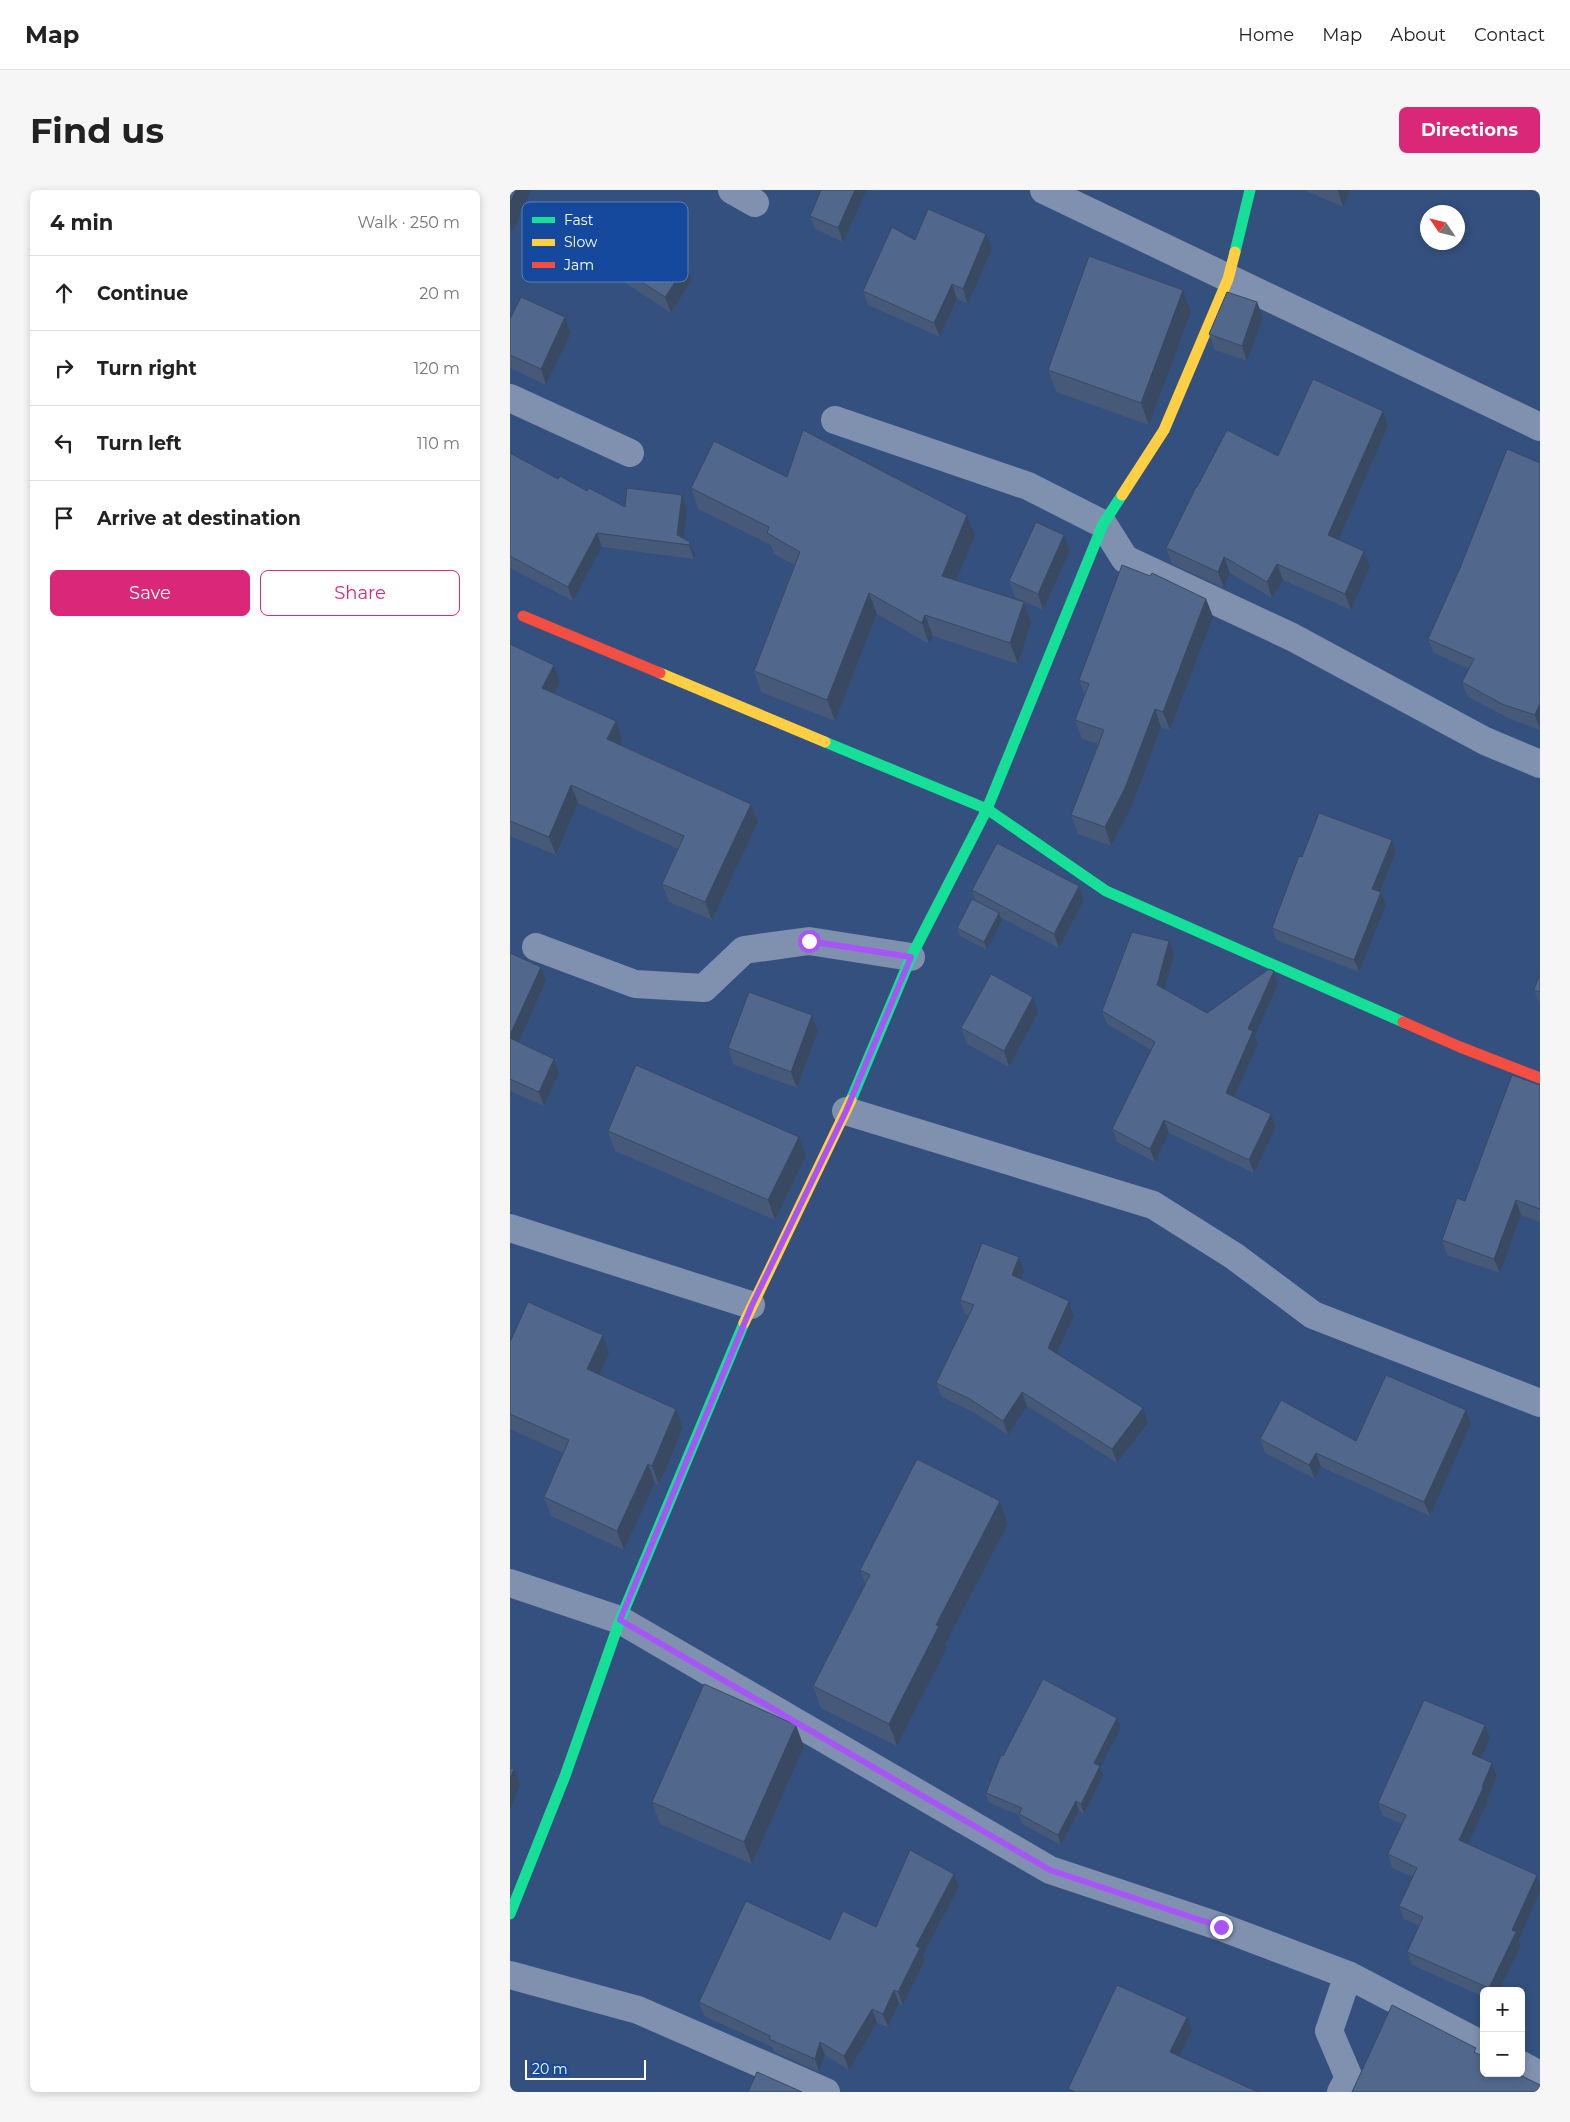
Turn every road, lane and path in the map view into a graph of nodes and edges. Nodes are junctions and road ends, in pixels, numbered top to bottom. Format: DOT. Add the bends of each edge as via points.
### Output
graph roads {
  1 [pos="732,190"];
  2 [pos="1044,190"];
  3 [pos="1250,190"];
  4 [pos="755,203"];
  5 [pos="1228,279"];
  6 [pos="510,398"];
  7 [pos="835,420"];
  8 [pos="1540,427"];
  9 [pos="630,453"];
  10 [pos="1103,524"];
  11 [pos="524,616"];
  12 [pos="1540,764"];
  13 [pos="987,809"];
  14 [pos="536,947"];
  15 [pos="911,957"];
  16 [pos="1540,1078"];
  17 [pos="846,1111"];
  18 [pos="510,1228"];
  19 [pos="752,1305"];
  20 [pos="1540,1403"];
  21 [pos="510,1583"];
  22 [pos="620,1620"];
  23 [pos="510,1914"];
  24 [pos="510,1975"];
  25 [pos="1348,1975"];
  26 [pos="1480,2044"];
  27 [pos="1525,2067"];
  28 [pos="1540,2075"];
  29 [pos="826,2092"];
  30 [pos="1341,2092"];
  1 -- 4 [label="street"];
  2 -- 5 [label="street"];
  3 -- 5 [label="street"];
  5 -- 8 [label="street"];
  5 -- 10 [label="street" via="1164,430"];
  6 -- 9 [label="street"];
  7 -- 10 [label="street" via="1028,486"];
  10 -- 12 [label="street" via="1125,559 1292,637 1485,741"];
  10 -- 13 [label="street"];
  11 -- 13 [label="street"];
  13 -- 15 [label="street"];
  13 -- 16 [label="street" via="1106,891 1460,1047"];
  14 -- 15 [label="street" via="635,984 704,988 744,950 809,941"];
  15 -- 17 [label="street"];
  17 -- 19 [label="street"];
  17 -- 20 [label="street" via="1152,1205 1234,1256 1313,1315"];
  18 -- 19 [label="street"];
  19 -- 22 [label="street"];
  21 -- 22 [label="street"];
  22 -- 23 [label="street" via="565,1776"];
  22 -- 25 [label="street" via="1050,1870 1221,1927"];
  24 -- 29 [label="street" via="638,2010"];
  25 -- 26 [label="street"];
  25 -- 30 [label="street" via="1329,2031 1349,2078"];
  27 -- 28 [label="street"];
}
